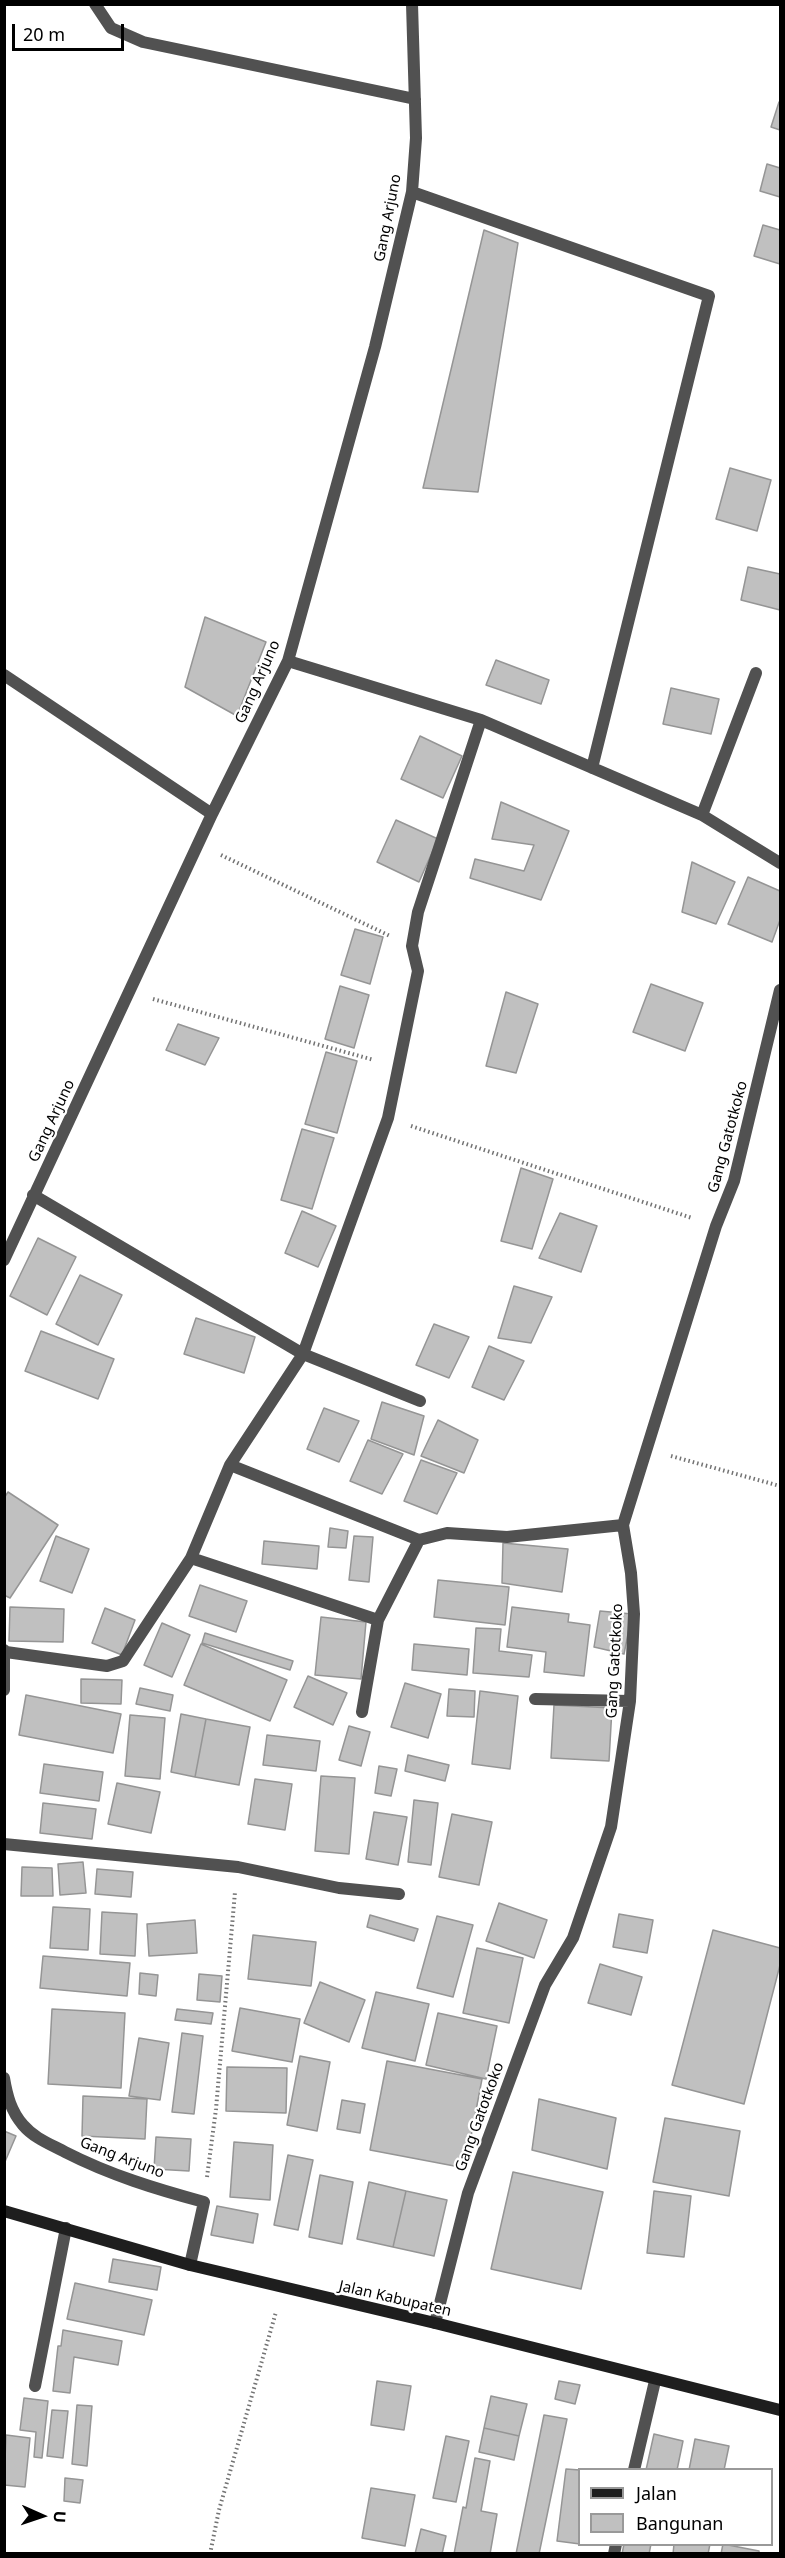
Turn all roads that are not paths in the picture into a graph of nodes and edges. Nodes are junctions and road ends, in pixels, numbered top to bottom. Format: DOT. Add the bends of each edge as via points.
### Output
graph roads {
  1 [pos="95,4"];
  2 [pos="412,4"];
  3 [pos="415,99"];
  4 [pos="412,192"];
  5 [pos="288,661"];
  6 [pos="756,673"];
  7 [pos="4,675"];
  8 [pos="481,720"];
  9 [pos="592,768"];
  10 [pos="212,814"];
  11 [pos="702,815"];
  12 [pos="780,863"];
  13 [pos="780,990"];
  14 [pos="33,1196"];
  15 [pos="4,1260"];
  16 [pos="303,1354"];
  17 [pos="420,1401"];
  18 [pos="230,1465"];
  19 [pos="623,1525"];
  20 [pos="419,1540"];
  21 [pos="191,1558"];
  22 [pos="378,1620"];
  23 [pos="5,1651"];
  24 [pos="4,1690"];
  25 [pos="536,1699"];
  26 [pos="630,1701"];
  27 [pos="362,1712"];
  28 [pos="4,1844"];
  29 [pos="399,1894"];
  30 [pos="4,2078"];
  31 [pos="4,2211"];
  32 [pos="66,2228"];
  33 [pos="189,2265"];
  34 [pos="435,2323"];
  35 [pos="656,2381"];
  36 [pos="36,2386"];
  37 [pos="780,2410"];
  38 [pos="634,2468"];
  1 -- 3 [label="street" via="111,28 144,42"];
  2 -- 3 [label="street, Gang Arjuno"];
  3 -- 4 [label="street, Gang Arjuno"];
  4 -- 5 [label="street, Gang Arjuno" via="375,347"];
  4 -- 9 [label="street" via="709,296"];
  5 -- 8 [label="street"];
  5 -- 10 [label="street, Gang Arjuno"];
  6 -- 11 [label="street"];
  7 -- 10 [label="street"];
  8 -- 9 [label="street"];
  8 -- 16 [label="street" via="418,912 412,946 418,971 388,1118"];
  9 -- 11 [label="street"];
  10 -- 14 [label="street, Gang Arjuno"];
  11 -- 12 [label="street"];
  13 -- 19 [label="street, Gang Gatotkoko" via="734,1181 716,1226"];
  14 -- 15 [label="street, Gang Arjuno"];
  14 -- 16 [label="street"];
  16 -- 17 [label="street"];
  16 -- 18 [label="street"];
  18 -- 20 [label="street"];
  18 -- 21 [label="street"];
  19 -- 20 [label="street" via="507,1537 447,1533"];
  19 -- 26 [label="street, Gang Gatotkoko" via="634,1614"];
  20 -- 22 [label="street"];
  21 -- 22 [label="street"];
  21 -- 23 [label="street" via="123,1661 107,1666"];
  22 -- 27 [label="street"];
  23 -- 24 [label="street"];
  25 -- 26 [label="street"];
  26 -- 34 [label="street, Gang Gatotkoko" via="611,1827 573,1938 545,1985 468,2193"];
  28 -- 29 [label="street" via="238,1867 339,1888"];
  30 -- 33 [label="street, Gang Arjuno" via="16,2115 39,2138 97,2168 204,2202"];
  31 -- 32 [label="main road, Jalan Kabupaten"];
  32 -- 33 [label="main road, Jalan Kabupaten"];
  32 -- 36 [label="street"];
  33 -- 34 [label="main road, Jalan Kabupaten"];
  34 -- 35 [label="main road, Jalan Kabupaten"];
  35 -- 37 [label="main road, Jalan Kabupaten"];
  35 -- 38 [label="street"];
}
